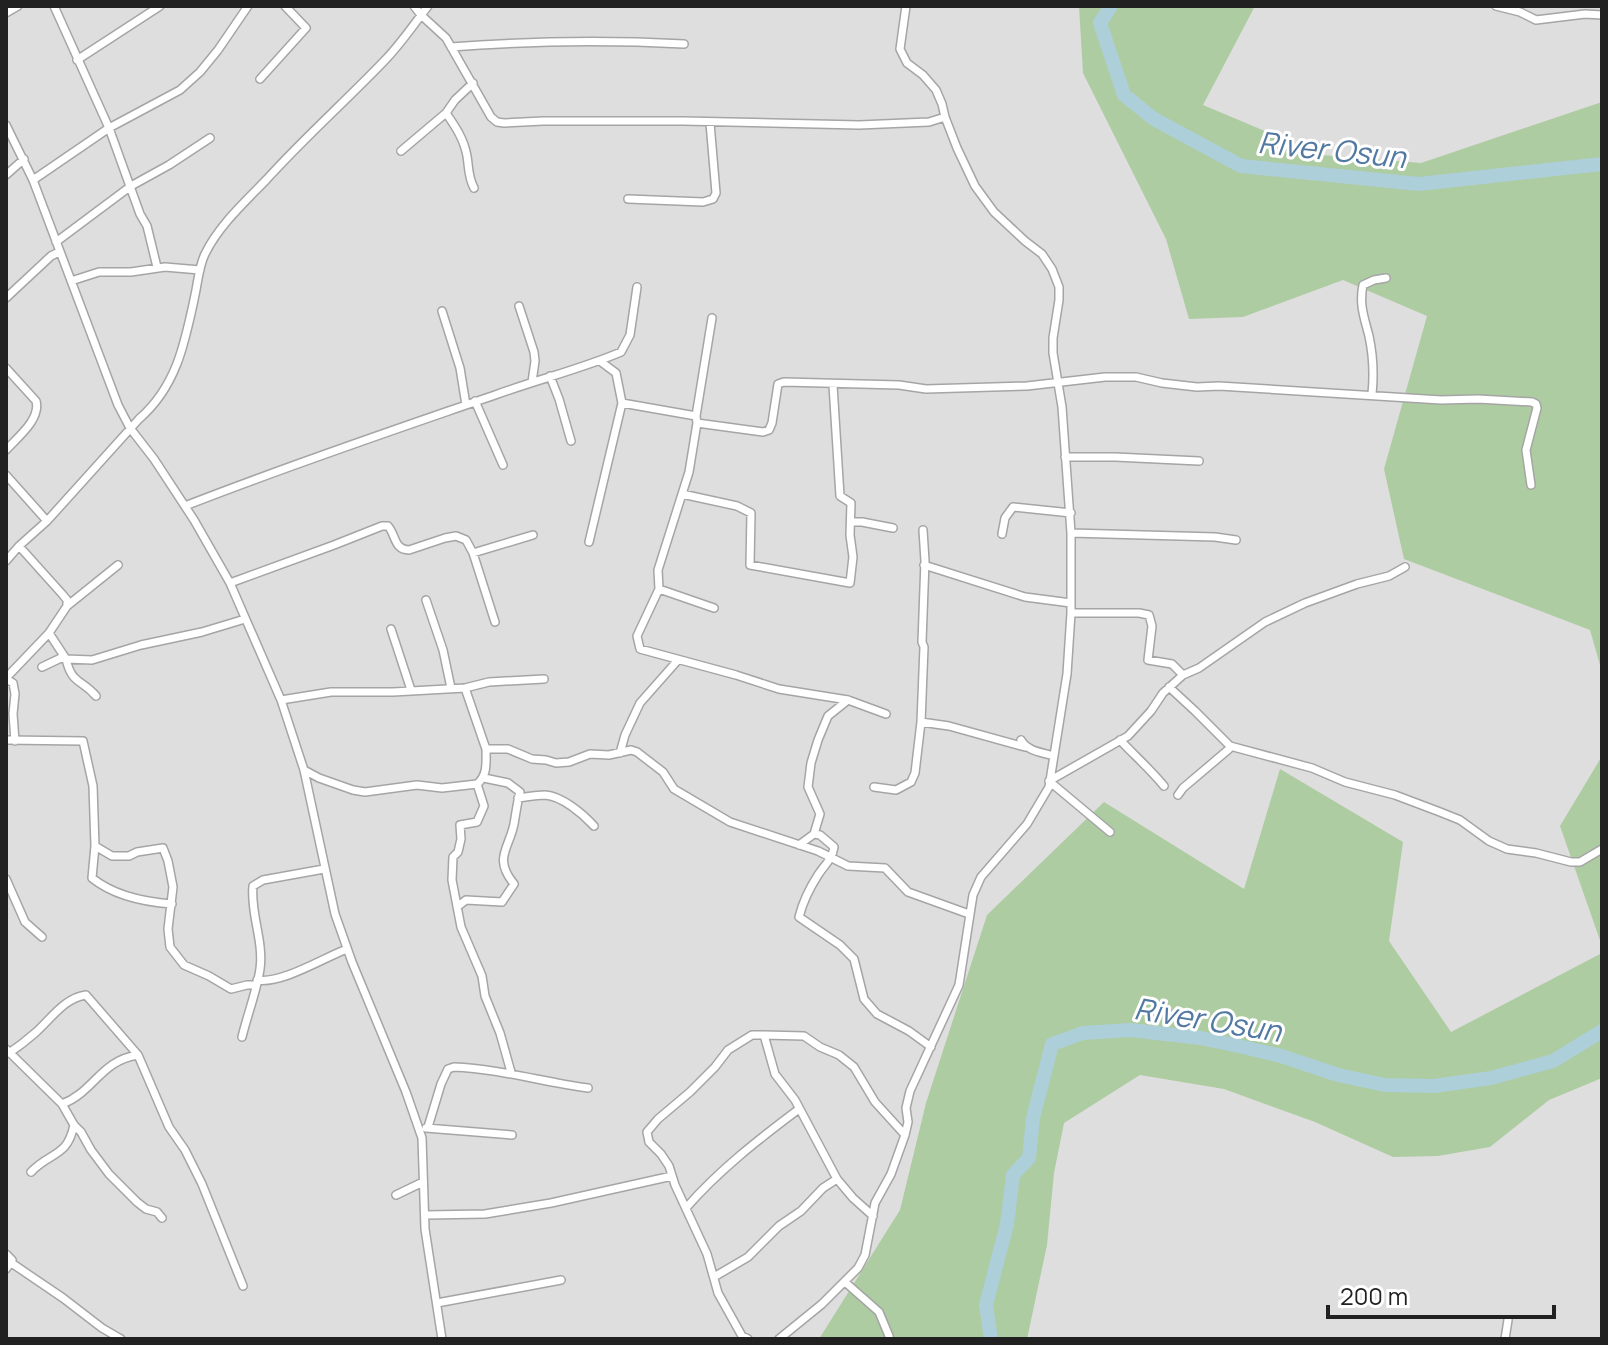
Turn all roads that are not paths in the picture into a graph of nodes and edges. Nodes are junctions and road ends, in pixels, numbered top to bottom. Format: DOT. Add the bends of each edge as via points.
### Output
graph roads {
  1 [pos="18,6"];
  2 [pos="54,6"];
  3 [pos="160,6"];
  4 [pos="248,6"];
  5 [pos="285,6"];
  6 [pos="414,6"];
  7 [pos="428,6"];
  8 [pos="906,6"];
  9 [pos="1496,6"];
  10 [pos="6,13"];
  11 [pos="421,15"];
  12 [pos="1602,15"];
  13 [pos="684,44"];
  14 [pos="451,47"];
  15 [pos="77,60"];
  16 [pos="260,79"];
  17 [pos="473,83"];
  18 [pos="446,113"];
  19 [pos="945,117"];
  20 [pos="710,123"];
  21 [pos="6,125"];
  22 [pos="109,128"];
  23 [pos="210,138"];
  24 [pos="401,151"];
  25 [pos="24,159"];
  26 [pos="6,175"];
  27 [pos="33,180"];
  28 [pos="131,186"];
  29 [pos="474,188"];
  30 [pos="628,199"];
  31 [pos="56,242"];
  32 [pos="59,252"];
  33 [pos="157,267"];
  34 [pos="200,270"];
  35 [pos="1386,278"];
  36 [pos="71,281"];
  37 [pos="637,287"];
  38 [pos="6,298"];
  39 [pos="519,306"];
  40 [pos="442,311"];
  41 [pos="712,318"];
  42 [pos="600,361"];
  43 [pos="6,368"];
  44 [pos="550,376"];
  45 [pos="532,382"];
  46 [pos="1057,384"];
  47 [pos="833,385"];
  48 [pos="1372,394"];
  49 [pos="475,401"];
  50 [pos="622,403"];
  51 [pos="466,405"];
  52 [pos="697,420"];
  53 [pos="130,428"];
  54 [pos="571,441"];
  55 [pos="6,450"];
  56 [pos="1065,457"];
  57 [pos="1199,461"];
  58 [pos="503,465"];
  59 [pos="6,475"];
  60 [pos="1531,485"];
  61 [pos="682,494"];
  62 [pos="185,506"];
  63 [pos="1071,513"];
  64 [pos="47,521"];
  65 [pos="851,522"];
  66 [pos="893,528"];
  67 [pos="923,530"];
  68 [pos="1071,533"];
  69 [pos="1002,534"];
  70 [pos="533,535"];
  71 [pos="1236,540"];
  72 [pos="589,542"];
  73 [pos="19,546"];
  74 [pos="473,553"];
  75 [pos="6,561"];
  76 [pos="118,565"];
  77 [pos="924,565"];
  78 [pos="1405,567"];
  79 [pos="230,583"];
  80 [pos="659,589"];
  81 [pos="426,600"];
  82 [pos="1071,603"];
  83 [pos="67,606"];
  84 [pos="714,608"];
  85 [pos="1071,613"];
  86 [pos="245,619"];
  87 [pos="495,622"];
  88 [pos="391,629"];
  89 [pos="49,633"];
  90 [pos="65,658"];
  91 [pos="678,660"];
  92 [pos="42,667"];
  93 [pos="1183,675"];
  94 [pos="6,678"];
  95 [pos="544,679"];
  96 [pos="1169,687"];
  97 [pos="451,688"];
  98 [pos="465,688"];
  99 [pos="411,690"];
  100 [pos="96,696"];
  101 [pos="281,700"];
  102 [pos="848,700"];
  103 [pos="886,714"];
  104 [pos="921,722"];
  105 [pos="10,740"];
  106 [pos="1120,740"];
  107 [pos="1230,746"];
  108 [pos="486,749"];
  109 [pos="620,753"];
  110 [pos="1054,756"];
  111 [pos="304,770"];
  112 [pos="480,781"];
  113 [pos="1049,781"];
  114 [pos="1164,786"];
  115 [pos="874,787"];
  116 [pos="1178,795"];
  117 [pos="518,798"];
  118 [pos="594,826"];
  119 [pos="1110,832"];
  120 [pos="814,834"];
  121 [pos="799,845"];
  122 [pos="95,846"];
  123 [pos="1602,849"];
  124 [pos="832,858"];
  125 [pos="324,869"];
  126 [pos="6,879"];
  127 [pos="172,904"];
  128 [pos="457,907"];
  129 [pos="969,914"];
  130 [pos="42,937"];
  131 [pos="347,949"];
  132 [pos="256,983"];
  133 [pos="764,1035"];
  134 [pos="242,1037"];
  135 [pos="931,1047"];
  136 [pos="8,1051"];
  137 [pos="138,1055"];
  138 [pos="511,1072"];
  139 [pos="588,1088"];
  140 [pos="62,1104"];
  141 [pos="799,1109"];
  142 [pos="74,1125"];
  143 [pos="424,1128"];
  144 [pos="81,1132"];
  145 [pos="512,1135"];
  146 [pos="905,1135"];
  147 [pos="70,1142"];
  148 [pos="31,1172"];
  149 [pos="672,1176"];
  150 [pos="837,1179"];
  151 [pos="423,1182"];
  152 [pos="396,1195"];
  153 [pos="686,1208"];
  154 [pos="425,1215"];
  155 [pos="873,1216"];
  156 [pos="162,1218"];
  157 [pos="7,1262"];
  158 [pos="714,1277"];
  159 [pos="561,1280"];
  160 [pos="845,1282"];
  161 [pos="243,1286"];
  162 [pos="437,1303"];
  163 [pos="1508,1320"];
  164 [pos="889,1336"];
  165 [pos="121,1339"];
  166 [pos="442,1339"];
  167 [pos="748,1339"];
  168 [pos="779,1339"];
  169 [pos="1505,1339"];
  1 -- 10 [label="street"];
  2 -- 15 [label="street"];
  3 -- 15 [label="street"];
  4 -- 22 [label="street" via="218,50 180,90"];
  5 -- 16 [label="street" via="306,28"];
  6 -- 11 [label="street"];
  7 -- 11 [label="street"];
  8 -- 19 [label="street" via="900,49 936,90"];
  9 -- 12 [label="street" via="1536,20"];
  11 -- 14 [label="street"];
  11 -- 34 [label="street" via="388,57 244,203 216,237"];
  13 -- 14 [label="street"];
  14 -- 17 [label="street"];
  15 -- 22 [label="street"];
  17 -- 18 [label="street"];
  17 -- 20 [label="street" via="497,122"];
  18 -- 24 [label="street"];
  18 -- 29 [label="street" via="460,133"];
  19 -- 20 [label="street" via="900,124"];
  19 -- 46 [label="street" via="975,186 1052,269 1059,287 1053,338"];
  20 -- 30 [label="street" via="713,199"];
  21 -- 25 [label="street"];
  22 -- 27 [label="street"];
  22 -- 28 [label="street"];
  23 -- 28 [label="street"];
  25 -- 26 [label="street"];
  25 -- 27 [label="street"];
  27 -- 31 [label="street"];
  28 -- 31 [label="street"];
  28 -- 33 [label="street"];
  31 -- 32 [label="street"];
  32 -- 36 [label="street"];
  32 -- 38 [label="street"];
  33 -- 34 [label="street"];
  33 -- 36 [label="street" via="99,272"];
  34 -- 53 [label="street" via="169,384"];
  35 -- 48 [label="street" via="1363,285 1360,297 1372,356"];
  36 -- 53 [label="street"];
  37 -- 42 [label="street" via="627,343 621,352"];
  39 -- 45 [label="street" via="534,352"];
  40 -- 51 [label="street"];
  41 -- 52 [label="street"];
  42 -- 44 [label="street"];
  42 -- 50 [label="street" via="616,373"];
  43 -- 55 [label="street" via="37,407"];
  44 -- 45 [label="street"];
  44 -- 54 [label="street"];
  45 -- 49 [label="street"];
  46 -- 47 [label="street" via="926,389"];
  46 -- 48 [label="street" via="1136,377 1197,387"];
  46 -- 56 [label="street"];
  47 -- 52 [label="street" via="778,384 772,423 763,432"];
  47 -- 65 [label="street" via="840,496 851,503"];
  48 -- 60 [label="street" via="1536,404 1526,450"];
  49 -- 51 [label="street"];
  49 -- 58 [label="street"];
  50 -- 52 [label="street"];
  50 -- 72 [label="street"];
  51 -- 62 [label="street"];
  52 -- 61 [label="street"];
  53 -- 62 [label="street"];
  53 -- 64 [label="street"];
  56 -- 57 [label="street"];
  56 -- 63 [label="street"];
  59 -- 64 [label="street"];
  61 -- 65 [label="street" via="751,513 750,565 850,583"];
  61 -- 80 [label="street" via="658,570"];
  62 -- 79 [label="street"];
  63 -- 68 [label="street"];
  63 -- 69 [label="street" via="1013,507"];
  64 -- 73 [label="street"];
  65 -- 66 [label="street"];
  67 -- 77 [label="street"];
  68 -- 71 [label="street"];
  68 -- 82 [label="street"];
  70 -- 74 [label="street"];
  73 -- 75 [label="street"];
  73 -- 83 [label="street"];
  74 -- 79 [label="street" via="466,540 456,536 403,550 392,530 382,526"];
  74 -- 87 [label="street"];
  76 -- 83 [label="street"];
  77 -- 82 [label="street" via="1025,597"];
  77 -- 104 [label="street"];
  78 -- 93 [label="street" via="1265,622"];
  79 -- 86 [label="street"];
  80 -- 84 [label="street"];
  80 -- 91 [label="street" via="637,636 640,649"];
  81 -- 97 [label="street"];
  82 -- 85 [label="street"];
  83 -- 89 [label="street"];
  85 -- 93 [label="street" via="1149,615 1148,660 1172,664"];
  85 -- 110 [label="street"];
  86 -- 90 [label="street" via="92,660"];
  86 -- 101 [label="street"];
  88 -- 99 [label="street"];
  89 -- 90 [label="street"];
  89 -- 94 [label="street"];
  90 -- 92 [label="street"];
  90 -- 100 [label="street" via="74,679"];
  91 -- 102 [label="street" via="779,689"];
  91 -- 109 [label="street" via="640,703"];
  93 -- 96 [label="street"];
  94 -- 105 [label="street" via="15,694"];
  95 -- 98 [label="street"];
  96 -- 106 [label="street"];
  96 -- 107 [label="street"];
  97 -- 98 [label="street"];
  97 -- 99 [label="street"];
  98 -- 108 [label="street"];
  99 -- 101 [label="street" via="331,692"];
  101 -- 111 [label="street"];
  102 -- 103 [label="street"];
  102 -- 120 [label="street" via="828,716 811,763 808,787 820,814"];
  104 -- 110 [label="street"];
  104 -- 115 [label="street" via="911,782 896,790"];
  105 -- 122 [label="street" via="83,741 93,786"];
  106 -- 113 [label="street"];
  106 -- 114 [label="street"];
  107 -- 116 [label="street"];
  107 -- 123 [label="street" via="1395,795 1460,820 1507,849 1580,862"];
  108 -- 109 [label="street" via="508,749 556,763"];
  108 -- 112 [label="street"];
  109 -- 121 [label="street" via="631,750 644,756 674,789 730,822"];
  110 -- 113 [label="street"];
  111 -- 112 [label="street" via="365,792"];
  111 -- 125 [label="street"];
  112 -- 117 [label="street" via="508,783 520,792"];
  112 -- 128 [label="street" via="484,806 477,822 460,825 453,857"];
  113 -- 119 [label="street"];
  113 -- 129 [label="street" via="1027,824 981,877"];
  117 -- 118 [label="street" via="557,798"];
  117 -- 128 [label="street" via="503,854 514,884 502,902 466,900"];
  120 -- 121 [label="street"];
  120 -- 124 [label="street" via="834,847"];
  121 -- 124 [label="street"];
  122 -- 127 [label="street" via="92,878 101,885"];
  122 -- 127 [label="street" via="112,856 163,848"];
  124 -- 129 [label="street" via="848,866 885,868 908,892"];
  124 -- 135 [label="street" via="803,900 799,917 854,959 864,999 877,1014"];
  125 -- 131 [label="street"];
  125 -- 132 [label="street" via="253,886 260,968"];
  126 -- 130 [label="street" via="25,922"];
  127 -- 132 [label="street" via="170,947 184,965 231,989"];
  128 -- 138 [label="street"];
  129 -- 135 [label="street" via="959,985"];
  131 -- 132 [label="street"];
  131 -- 143 [label="street"];
  132 -- 134 [label="street"];
  133 -- 141 [label="street" via="775,1074"];
  133 -- 146 [label="street" via="804,1036 839,1055"];
  133 -- 149 [label="street" via="752,1035 728,1050 647,1132"];
  135 -- 146 [label="street" via="910,1091"];
  136 -- 137 [label="street" via="83,994"];
  136 -- 140 [label="street"];
  137 -- 140 [label="street" via="114,1062"];
  137 -- 161 [label="street" via="169,1127 202,1184"];
  138 -- 139 [label="street"];
  138 -- 143 [label="street" via="448,1069"];
  140 -- 142 [label="street"];
  141 -- 150 [label="street"];
  141 -- 153 [label="street" via="724,1169"];
  142 -- 144 [label="street"];
  142 -- 147 [label="street"];
  143 -- 145 [label="street"];
  143 -- 151 [label="street"];
  144 -- 147 [label="street"];
  144 -- 156 [label="street" via="109,1174"];
  146 -- 155 [label="street"];
  147 -- 148 [label="street"];
  149 -- 153 [label="street"];
  149 -- 154 [label="street" via="485,1214"];
  150 -- 155 [label="street"];
  150 -- 158 [label="street" via="748,1257"];
  151 -- 152 [label="street"];
  151 -- 154 [label="street"];
  153 -- 158 [label="street"];
  154 -- 162 [label="street"];
  155 -- 160 [label="street" via="865,1255"];
  157 -- 165 [label="street"];
  158 -- 167 [label="street" via="718,1293"];
  159 -- 162 [label="street"];
  160 -- 164 [label="street" via="879,1312"];
  160 -- 168 [label="street"];
  162 -- 166 [label="street"];
  163 -- 169 [label="street"];
}
